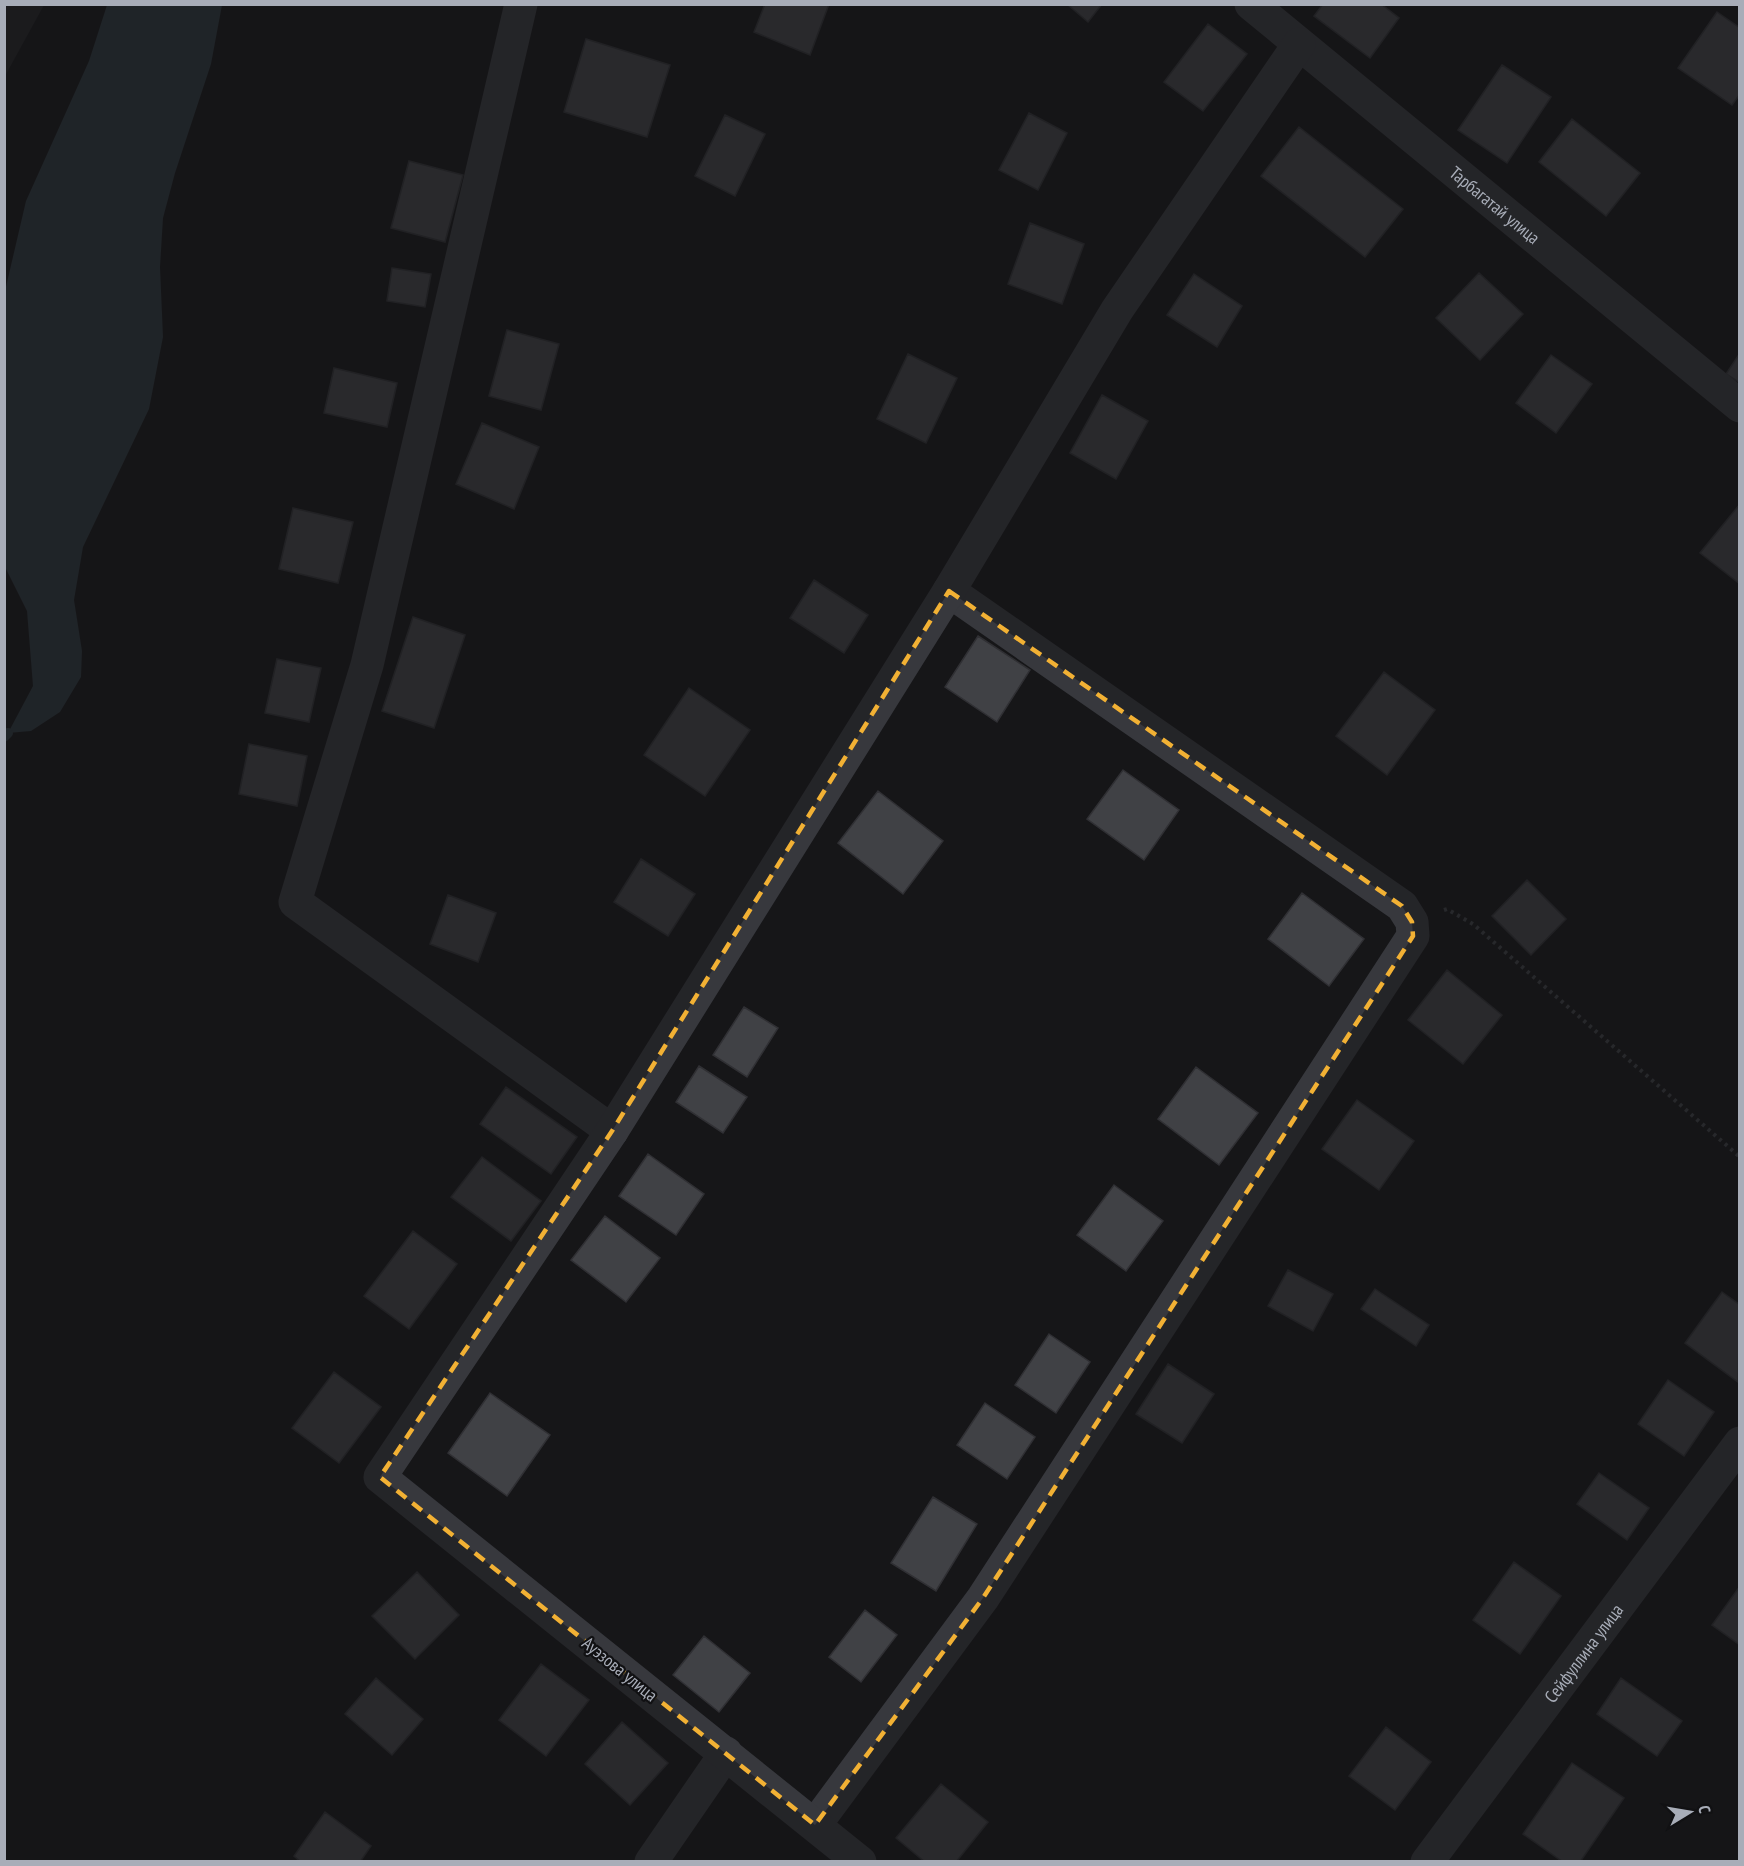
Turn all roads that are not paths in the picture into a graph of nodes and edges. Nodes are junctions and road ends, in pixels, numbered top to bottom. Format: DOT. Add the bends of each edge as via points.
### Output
graph roads {
  1 [pos="521,4"];
  2 [pos="1251,4"];
  3 [pos="1299,44"];
  4 [pos="1740,405"];
  5 [pos="949,591"];
  6 [pos="612,1131"];
  7 [pos="1740,1443"];
  8 [pos="726,1753"];
  9 [pos="815,1825"];
  10 [pos="651,1862"];
  11 [pos="860,1862"];
  12 [pos="1427,1862"];
  1 -- 6 [label="street" via="367,665 295,902"];
  2 -- 3 [label="street, Тарбагатай улица"];
  3 -- 4 [label="street, Тарбагатай улица"];
  3 -- 5 [label="street" via="1117,310"];
  5 -- 6 [label="street"];
  5 -- 9 [label="street" via="1402,906 1412,922 1413,936 983,1598"];
  6 -- 8 [label="street, Ауэзова улица" via="380,1477"];
  7 -- 12 [label="street, Сейфуллина улица"];
  8 -- 9 [label="street, Ауэзова улица"];
  8 -- 10 [label="street"];
  9 -- 11 [label="street, Ауэзова улица"];
}
